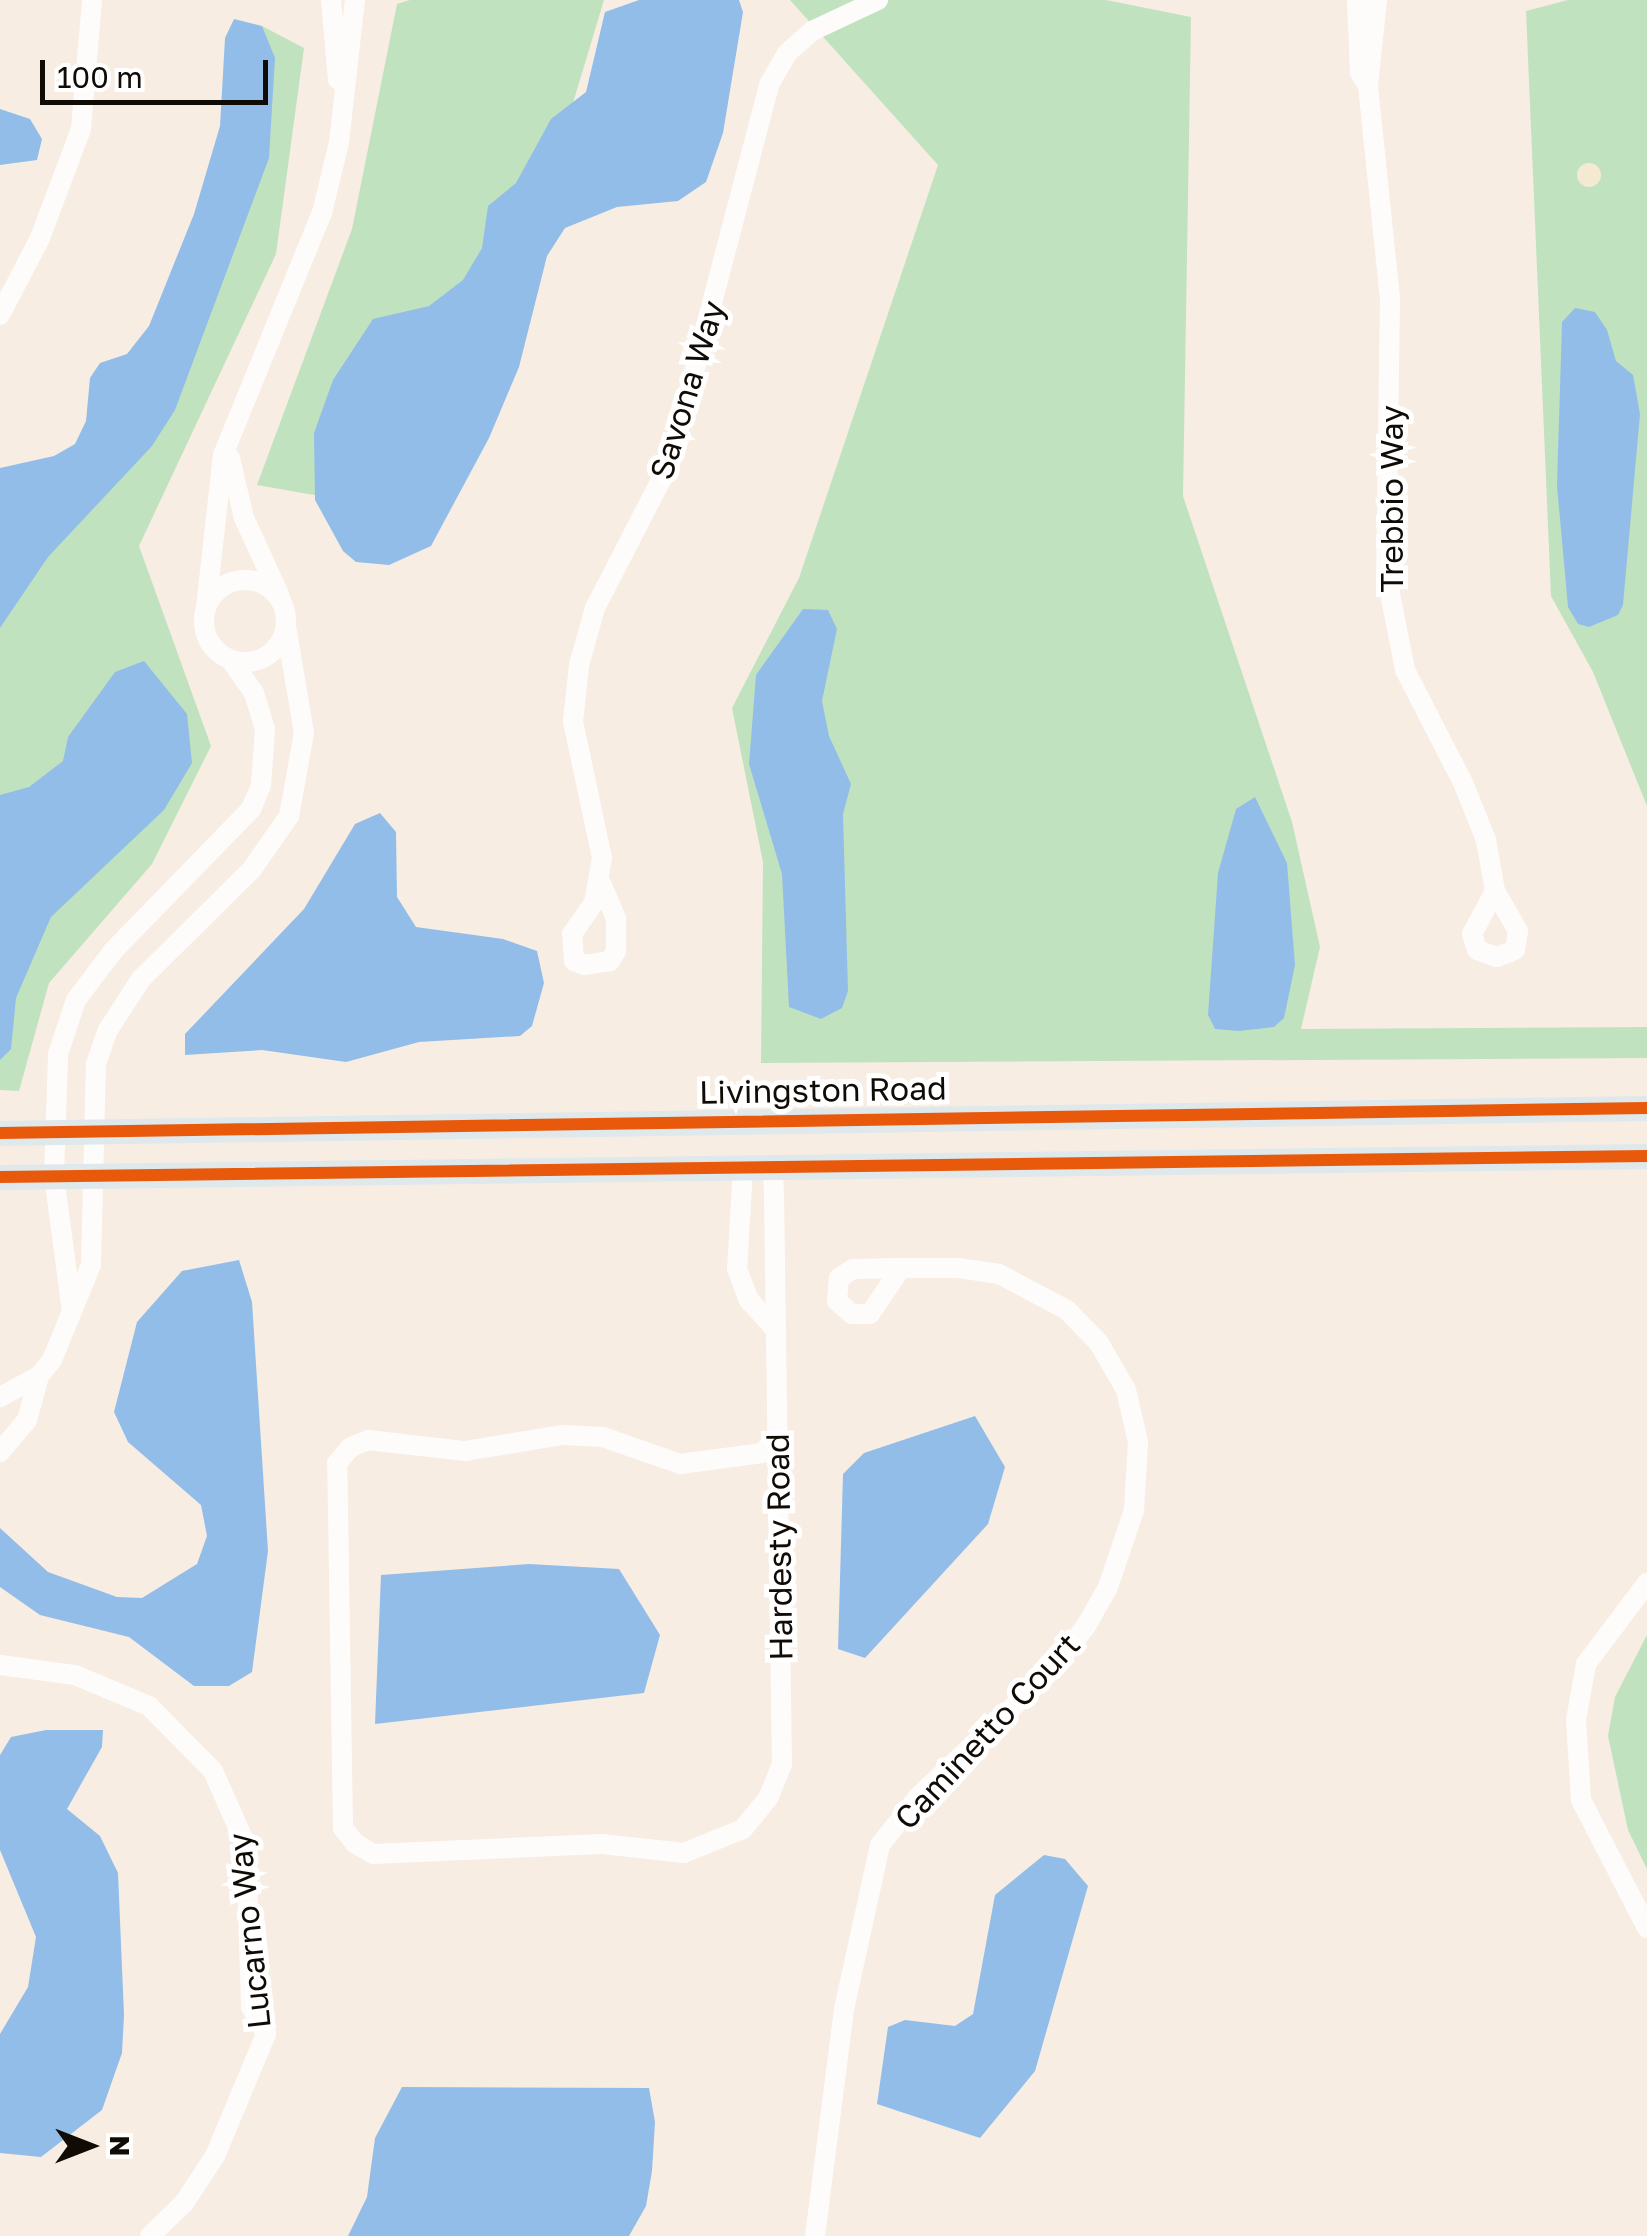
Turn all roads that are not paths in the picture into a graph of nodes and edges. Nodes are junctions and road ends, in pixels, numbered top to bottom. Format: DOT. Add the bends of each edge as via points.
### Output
graph roads {
  1 [pos="92,0"];
  2 [pos="330,0"];
  3 [pos="355,0"];
  4 [pos="878,0"];
  5 [pos="1357,0"];
  6 [pos="1377,0"];
  7 [pos="1368,86"];
  8 [pos="342,112"];
  9 [pos="0,314"];
  10 [pos="230,436"];
  11 [pos="282,604"];
  12 [pos="206,607"];
  13 [pos="286,627"];
  14 [pos="231,660"];
  15 [pos="601,883"];
  16 [pos="1495,891"];
  17 [pos="1647,1108"];
  18 [pos="95,1132"];
  19 [pos="52,1133"];
  20 [pos="0,1134"];
  21 [pos="1647,1156"];
  22 [pos="743,1169"];
  23 [pos="773,1169"];
  24 [pos="54,1176"];
  25 [pos="95,1176"];
  26 [pos="0,1177"];
  27 [pos="901,1268"];
  28 [pos="72,1311"];
  29 [pos="776,1330"];
  30 [pos="39,1376"];
  31 [pos="0,1397"];
  32 [pos="777,1438"];
  33 [pos="0,1452"];
  34 [pos="1647,1583"];
  35 [pos="5,1670"];
  36 [pos="1647,1928"];
  37 [pos="150,2236"];
  38 [pos="815,2236"];
  1 -- 9 [label="street" via="81,128 40,238"];
  2 -- 8 [label="street"];
  3 -- 8 [label="street"];
  4 -- 15 [label="street, Savona Way" via="812,32 787,54 770,83 670,464 595,608 578,665 573,722"];
  5 -- 7 [label="street, Trebbio Way" via="1360,72"];
  6 -- 7 [label="street, Trebbio Way"];
  7 -- 16 [label="street, Trebbio Way" via="1390,298 1386,574 1405,670 1464,785 1486,840"];
  8 -- 10 [label="street" via="322,213"];
  10 -- 11 [label="street" via="236,496"];
  10 -- 12 [label="street"];
  11 -- 12 [label="street" via="250,580 223,586"];
  11 -- 13 [label="street"];
  12 -- 14 [label="street" via="205,632"];
  13 -- 14 [label="street" via="266,656"];
  13 -- 18 [label="street" via="304,733 289,816 252,869 123,1002 96,1064"];
  14 -- 19 [label="street" via="260,710 266,746 262,785 250,809 113,951 76,1000 58,1054"];
  17 -- 18 [label="main road, Livingston Road"];
  18 -- 19 [label="main road, Livingston Road"];
  18 -- 25 [label="street"];
  19 -- 20 [label="main road, Livingston Road"];
  19 -- 24 [label="street"];
  21 -- 23 [label="main road"];
  22 -- 23 [label="main road"];
  22 -- 25 [label="main road"];
  22 -- 29 [label="street" via="737,1269 748,1300"];
  23 -- 29 [label="street, Hardesty Road"];
  24 -- 25 [label="main road"];
  24 -- 26 [label="main road"];
  24 -- 28 [label="street"];
  25 -- 28 [label="street" via="91,1265"];
  27 -- 38 [label="street, Caminetto Court" via="1000,1274 1068,1310 1099,1343 1126,1390 1138,1442 1134,1510 1108,1587 1086,1626 1052,1670 918,1797 880,1846 866,1887 838,2051"];
  28 -- 30 [label="street"];
  29 -- 32 [label="street, Hardesty Road"];
  30 -- 31 [label="street"];
  30 -- 33 [label="street" via="27,1420"];
  32 -- 32 [label="street, Hardesty Road" via="782,1764 769,1797 743,1829 684,1854 602,1844 373,1854 343,1828 337,1462 351,1447 368,1440 465,1451 563,1434 603,1437 680,1464 762,1453"];
  34 -- 36 [label="street" via="1586,1664 1576,1720 1581,1800"];
  35 -- 37 [label="street, Lucarno Way" via="76,1675 127,1694 172,1724 213,1770 246,1846 251,2007 266,2034 216,2156 184,2203"];
}
